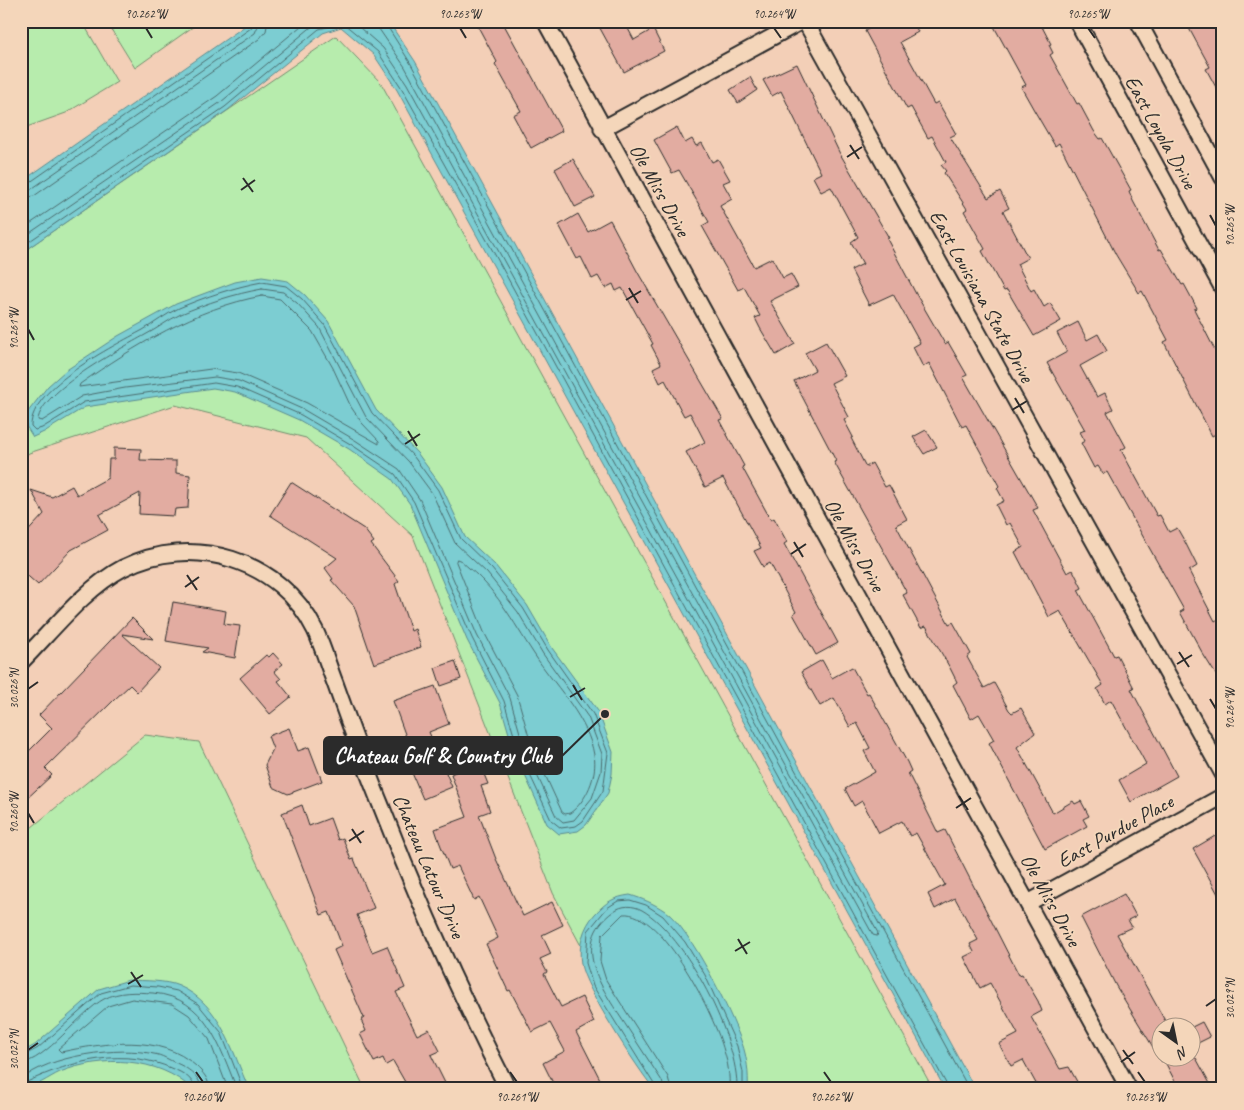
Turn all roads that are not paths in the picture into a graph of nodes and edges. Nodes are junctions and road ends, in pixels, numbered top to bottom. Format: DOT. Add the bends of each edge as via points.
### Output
graph roads {
  1 [pos="545,21"];
  2 [pos="804,21"];
  3 [pos="1077,21"];
  4 [pos="1138,21"];
  5 [pos="602,129"];
  6 [pos="1223,178"];
  7 [pos="1223,289"];
  8 [pos="21,662"];
  9 [pos="1223,774"];
  10 [pos="1223,796"];
  11 [pos="1028,903"];
  12 [pos="508,1089"];
  13 [pos="1129,1089"];
  1 -- 5 [label="street, Ole Miss Drive"];
  2 -- 5 [label="street"];
  2 -- 9 [label="street, East Louisiana State Drive"];
  3 -- 7 [label="street, East Loyola Drive"];
  4 -- 6 [label="street, East Loyola Drive"];
  5 -- 11 [label="street, Ole Miss Drive"];
  8 -- 12 [label="street, Chateau Latour Drive" via="92,590 122,569 156,555 204,552 237,559 272,578 296,602 314,629 417,893"];
  10 -- 11 [label="street, East Purdue Place"];
  11 -- 13 [label="street, Ole Miss Drive"];
}
